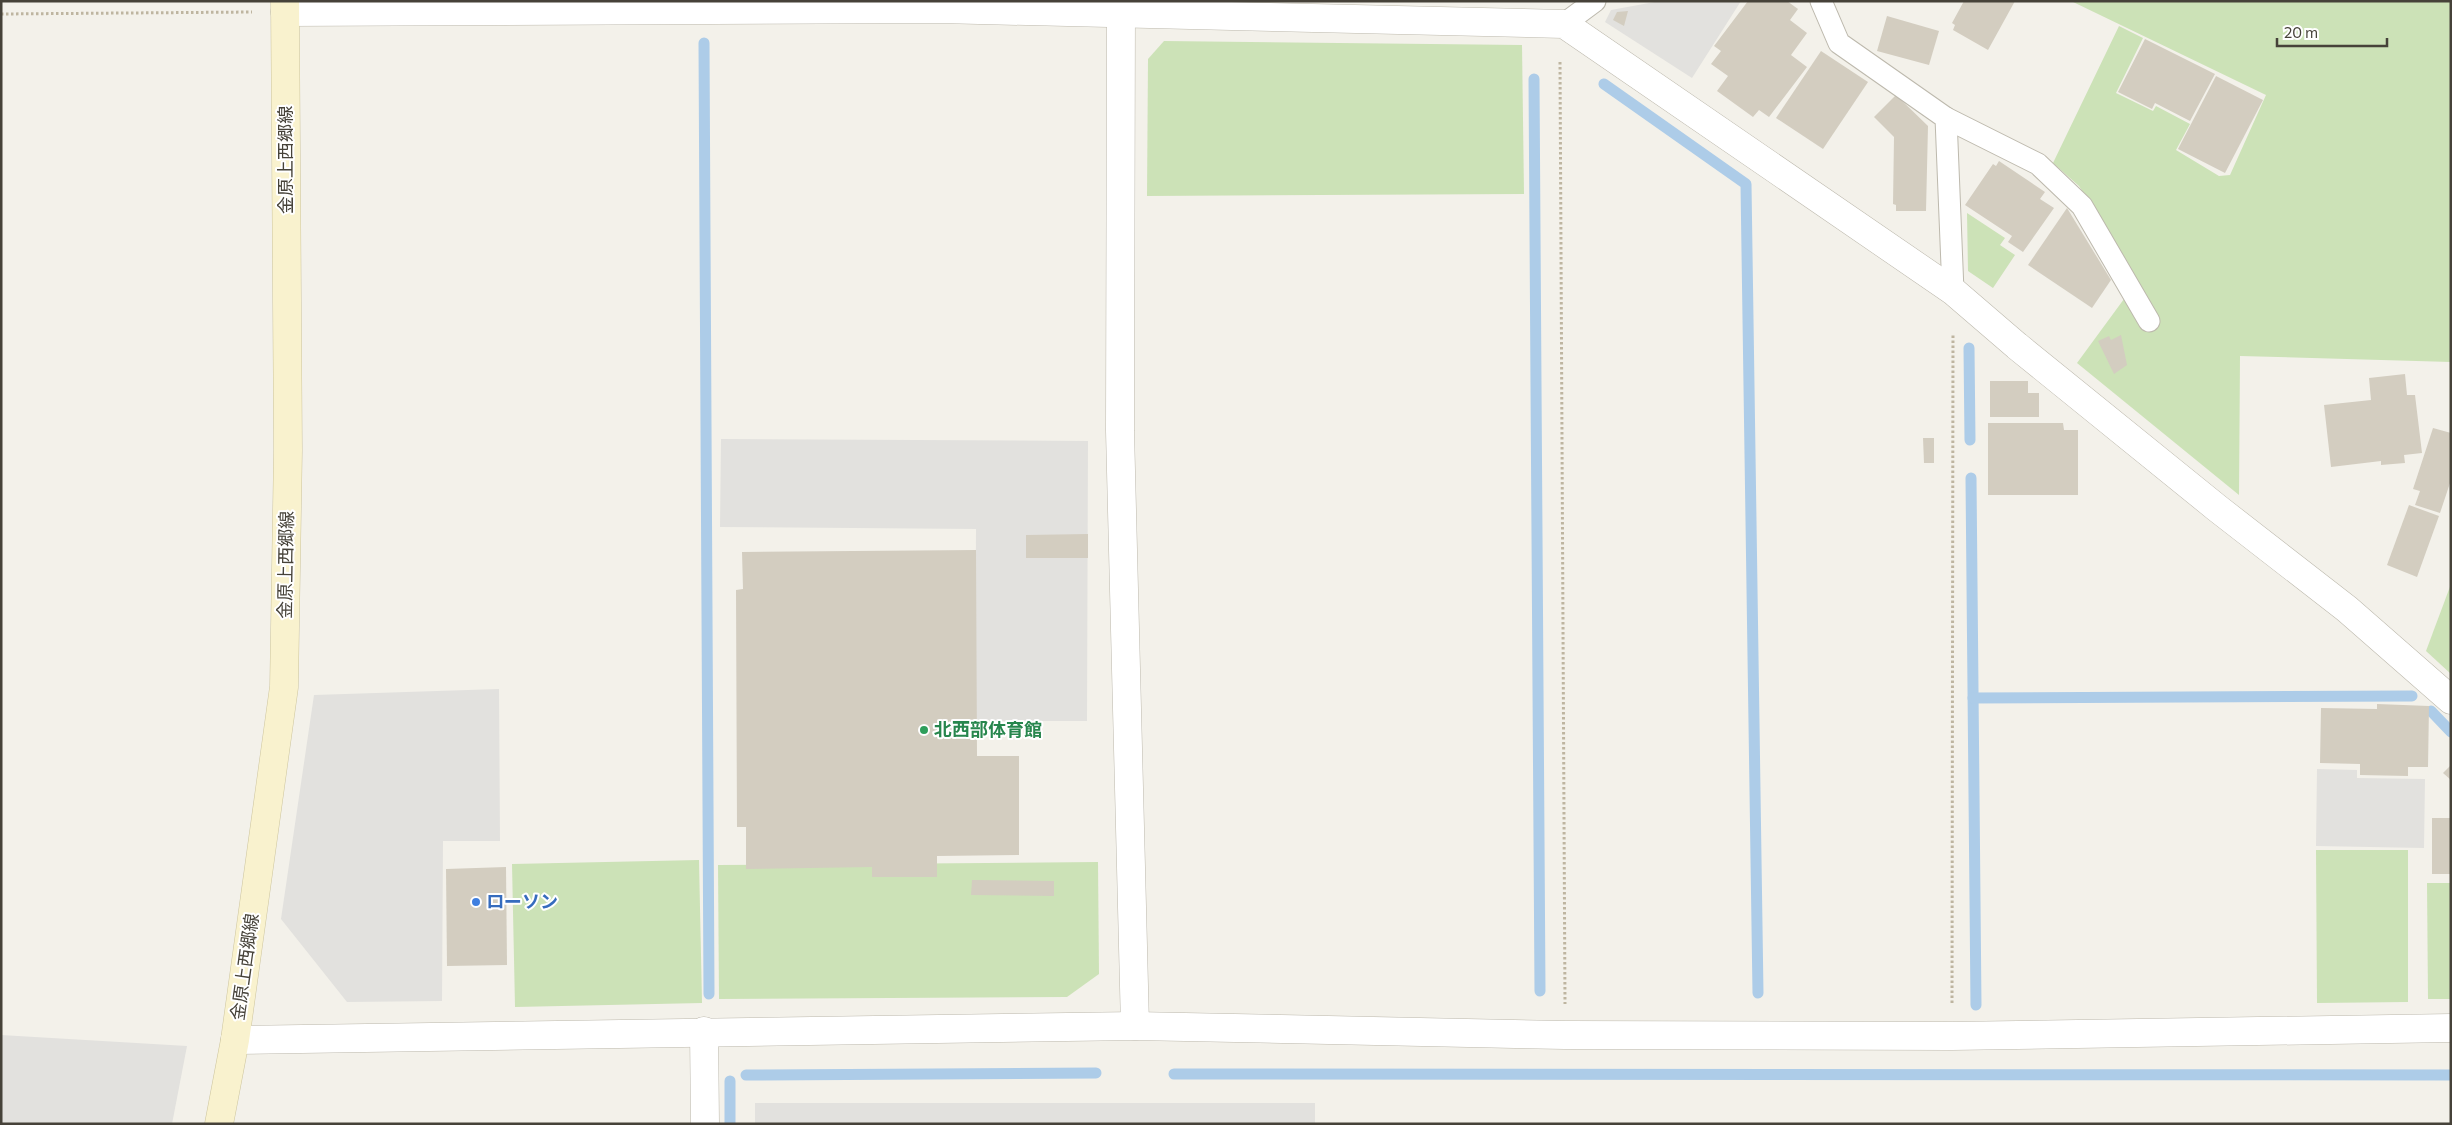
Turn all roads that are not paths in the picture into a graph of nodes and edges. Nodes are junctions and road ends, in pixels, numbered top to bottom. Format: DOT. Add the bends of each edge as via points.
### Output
graph roads {
  1 [pos="1596,1"];
  2 [pos="1821,1"];
  3 [pos="285,6"];
  4 [pos="1121,7"];
  5 [pos="1564,24"];
  6 [pos="1946,118"];
  7 [pos="1953,291"];
  8 [pos="2149,321"];
  9 [pos="2451,700"];
  10 [pos="1135,1026"];
  11 [pos="2451,1028"];
  12 [pos="704,1031"];
  13 [pos="234,1040"];
  14 [pos="219,1124"];
  15 [pos="705,1124"];
  1 -- 5 [label="lane"];
  2 -- 6 [label="lane" via="1839,43"];
  3 -- 4 [label="street"];
  3 -- 13 [label="main road, 金原上西郷線" via="288,450 284,687"];
  4 -- 5 [label="street"];
  4 -- 10 [label="street" via="1120,431"];
  5 -- 7 [label="street"];
  6 -- 7 [label="lane"];
  6 -- 8 [label="lane" via="2038,164 2082,206"];
  7 -- 9 [label="street" via="2216,508 2347,609"];
  10 -- 11 [label="street" via="1565,1035 1952,1036"];
  10 -- 12 [label="street"];
  12 -- 13 [label="street"];
  12 -- 15 [label="street"];
  13 -- 14 [label="main road, 金原上西郷線"];
}
